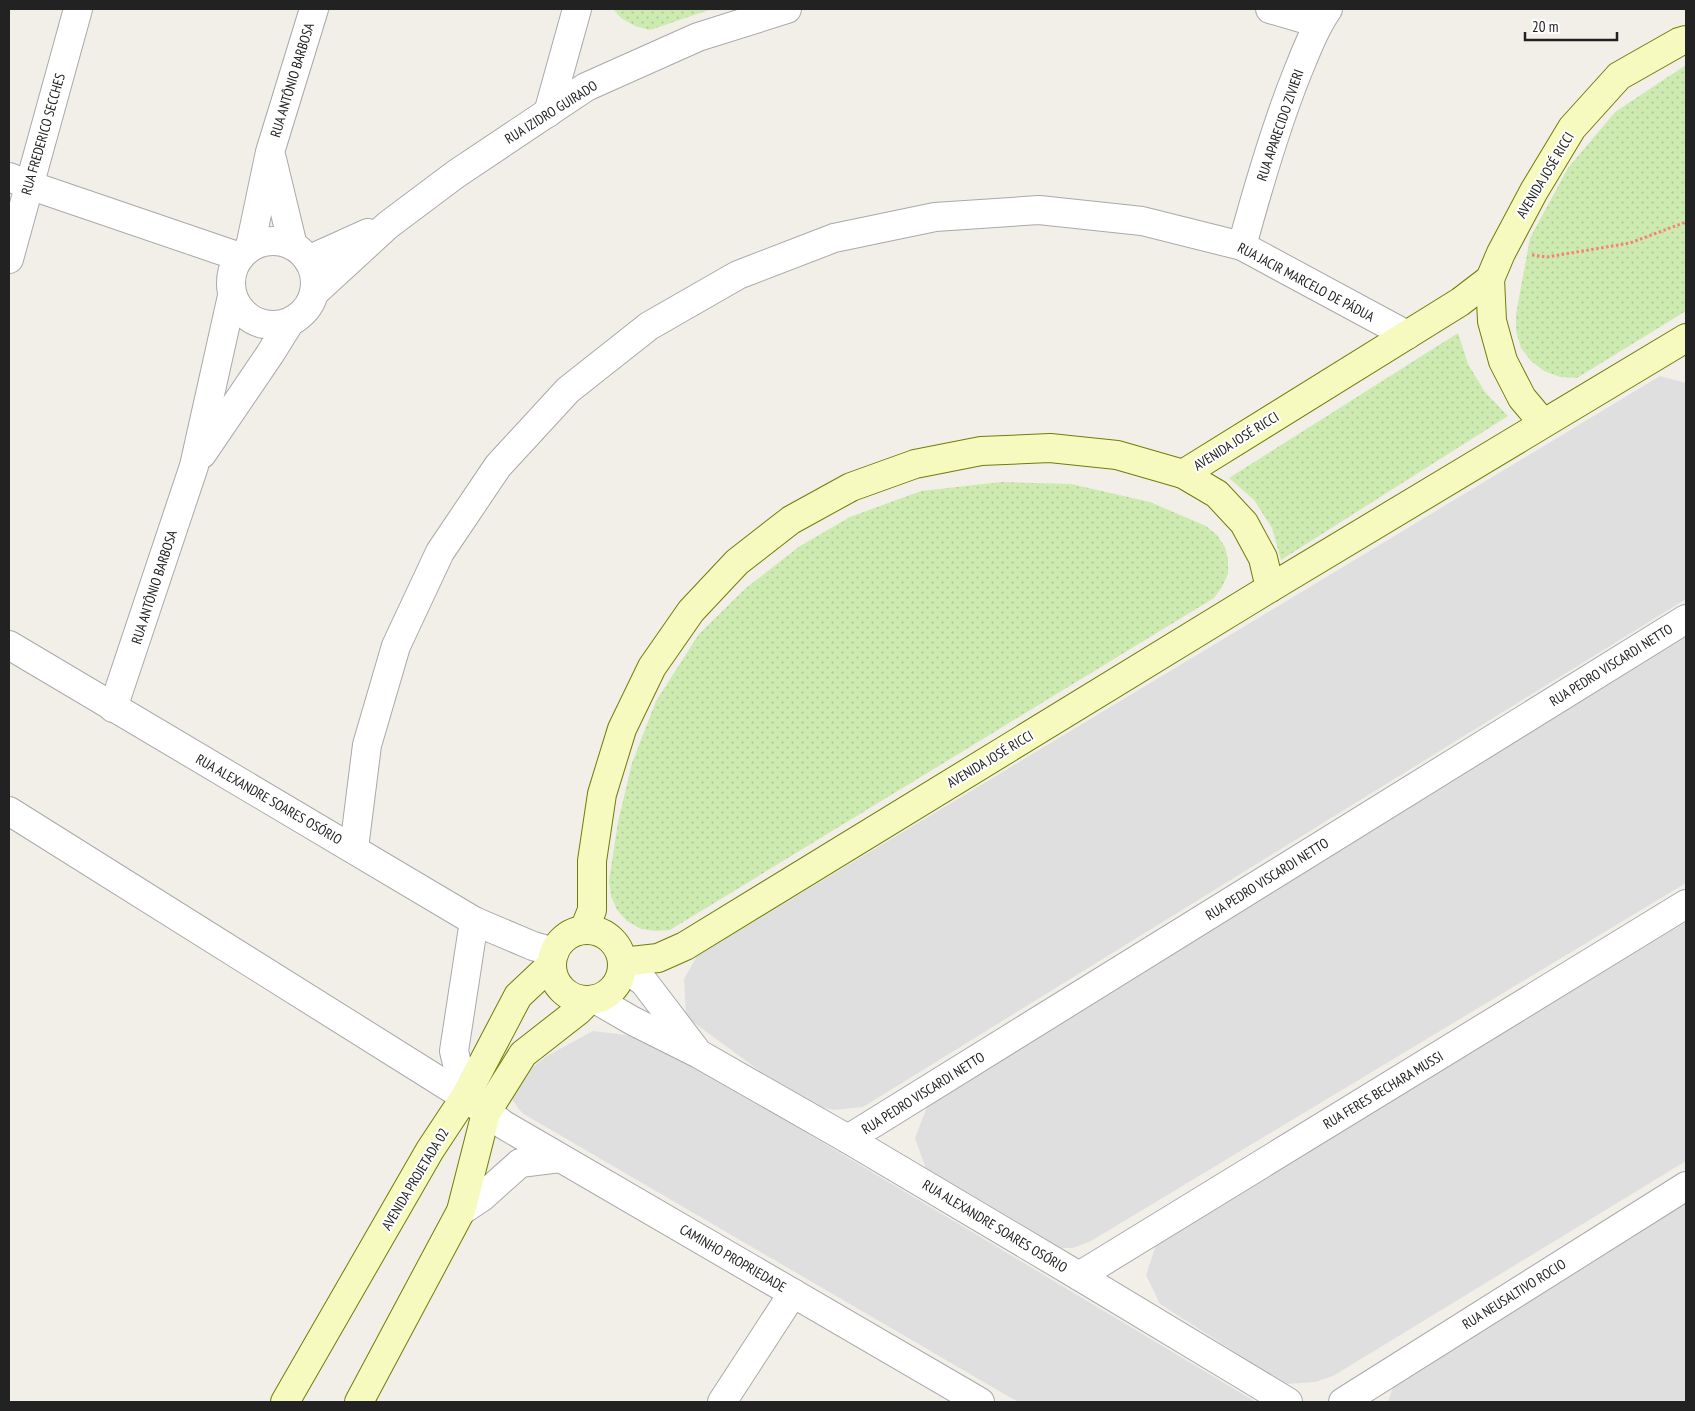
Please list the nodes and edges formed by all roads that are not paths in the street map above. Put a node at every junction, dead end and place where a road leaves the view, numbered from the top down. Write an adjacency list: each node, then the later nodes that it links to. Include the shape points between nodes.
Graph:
1 (78, 9): 10 (street, RUA FREDERICO SECCHES)
2 (314, 9): 9 (street, RUA ANTÔNIO BARBOSA)
3 (577, 9): 8 (street)
4 (787, 9): 8 (street, RUA IZIDRO GUIRADO, via 698,37 586,87)
5 (1270, 9): 6 (street)
6 (1323, 16): 12 (street, RUA APARECIDO ZIVIERI, via 1267,157)
7 (1686, 40): 16 (street, AVENIDA JOSÉ RICCI, via 1619,76 1572,128 1534,191)
8 (548, 113): 11 (street, RUA IZIDRO GUIRADO, via 456,174)
9 (270, 152): 13 (street, RUA ANTÔNIO BARBOSA); 14 (street, RUA ANTÔNIO BARBOSA)
10 (19, 181): 13 (street); 15 (street, RUA FREDERICO SECCHES)
11 (388, 225): 14 (street, RUA IZIDRO GUIRADO); 17 (street, RUA IZIDRO GUIRADO)
12 (1242, 246): 20 (street, RUA JACIR MARCELO DE PÁDUA); 30 (street, RUA JACIR MARCELO DE PÁDUA, via 1142,221 1039,210 936,217 834,238 738,275 649,326 561,397 498,466 440,552 396,646 367,745)
13 (245, 252): 14 (street, via 264,242 279,242); 18 (street, via 233,269 230,282)
14 (300, 253): 17 (street, via 314,276)
15 (9, 260)
16 (1490, 279): 20 (street, AVENIDA JOSÉ RICCI); 22 (street, via 1492,321 1503,361 1522,398)
17 (314, 293): 19 (street, via 301,315)
18 (232, 296): 19 (street, via 238,308 262,324); 23 (street, RUA ANTÔNIO BARBOSA)
19 (290, 322): 23 (street, RUA ANTÔNIO BARBOSA)
20 (1407, 336): 24 (street, AVENIDA JOSÉ RICCI)
21 (1686, 338): 22 (street, AVENIDA JOSÉ RICCI)
22 (1543, 422): 25 (street, AVENIDA JOSÉ RICCI)
23 (194, 466): 28 (street, RUA ANTÔNIO BARBOSA)
24 (1183, 474): 25 (street, via 1217,494 1244,523 1262,558); 33 (street, AVENIDA JOSÉ RICCI, via 1117,455 1050,448 981,451 915,464 851,487 791,520 737,562 691,611 652,667 622,729 602,794 592,861 592,910)
25 (1270, 588): 34 (street, AVENIDA JOSÉ RICCI, via 685,946 658,958)
26 (1686, 619): 38 (street, RUA PEDRO VISCARDI NETTO)
27 (9, 645): 28 (street, RUA ALEXANDRE SOARES OSÓRIO)
28 (114, 708): 30 (street, RUA ALEXANDRE SOARES OSÓRIO)
29 (9, 811): 37 (street, CAMINHO PROPRIEDADE)
30 (354, 848): 32 (street, RUA ALEXANDRE SOARES OSÓRIO)
31 (1686, 904): 42 (street, RUA FERES BECHARA MUSSI)
32 (474, 920): 33 (street, RUA ALEXANDRE SOARES OSÓRIO); 37 (street, via 454,1051)
33 (558, 946): 34 (street, via 596,931 609,937 618,948); 35 (street, via 556,980 567,994); 37 (street, AVENIDA PROJETADA 02, via 518,996)
34 (622, 964): 35 (street, via 617,984 611,991); 36 (street, RUA ALEXANDRE SOARES OSÓRIO, via 644,982)
35 (592, 999): 36 (street, RUA ALEXANDRE SOARES OSÓRIO); 37 (street, AVENIDA PROJETADA 02, via 523,1054)
36 (699, 1054): 38 (street, RUA ALEXANDRE SOARES OSÓRIO)
37 (475, 1105): 39 (street, CAMINHO PROPRIEDADE); 41 (street, AVENIDA PROJETADA 02); 44 (street, AVENIDA PROJETADA 02, via 430,1150)
38 (848, 1139): 42 (street, RUA ALEXANDRE SOARES OSÓRIO)
39 (560, 1158): 41 (street, AVENIDA PROJETADA 02, via 520,1164); 43 (street, CAMINHO PROPRIEDADE)
40 (1686, 1186): 49 (street, RUA NEUSALTIVO ROCIO)
41 (461, 1212): 45 (street, AVENIDA PROJETADA 02)
42 (1079, 1276): 48 (street, RUA ALEXANDRE SOARES OSÓRIO)
43 (793, 1293): 46 (street); 47 (street, CAMINHO PROPRIEDADE)
44 (285, 1402)
45 (359, 1402)
46 (722, 1402)
47 (980, 1402)
48 (1288, 1402)
49 (1342, 1402)

